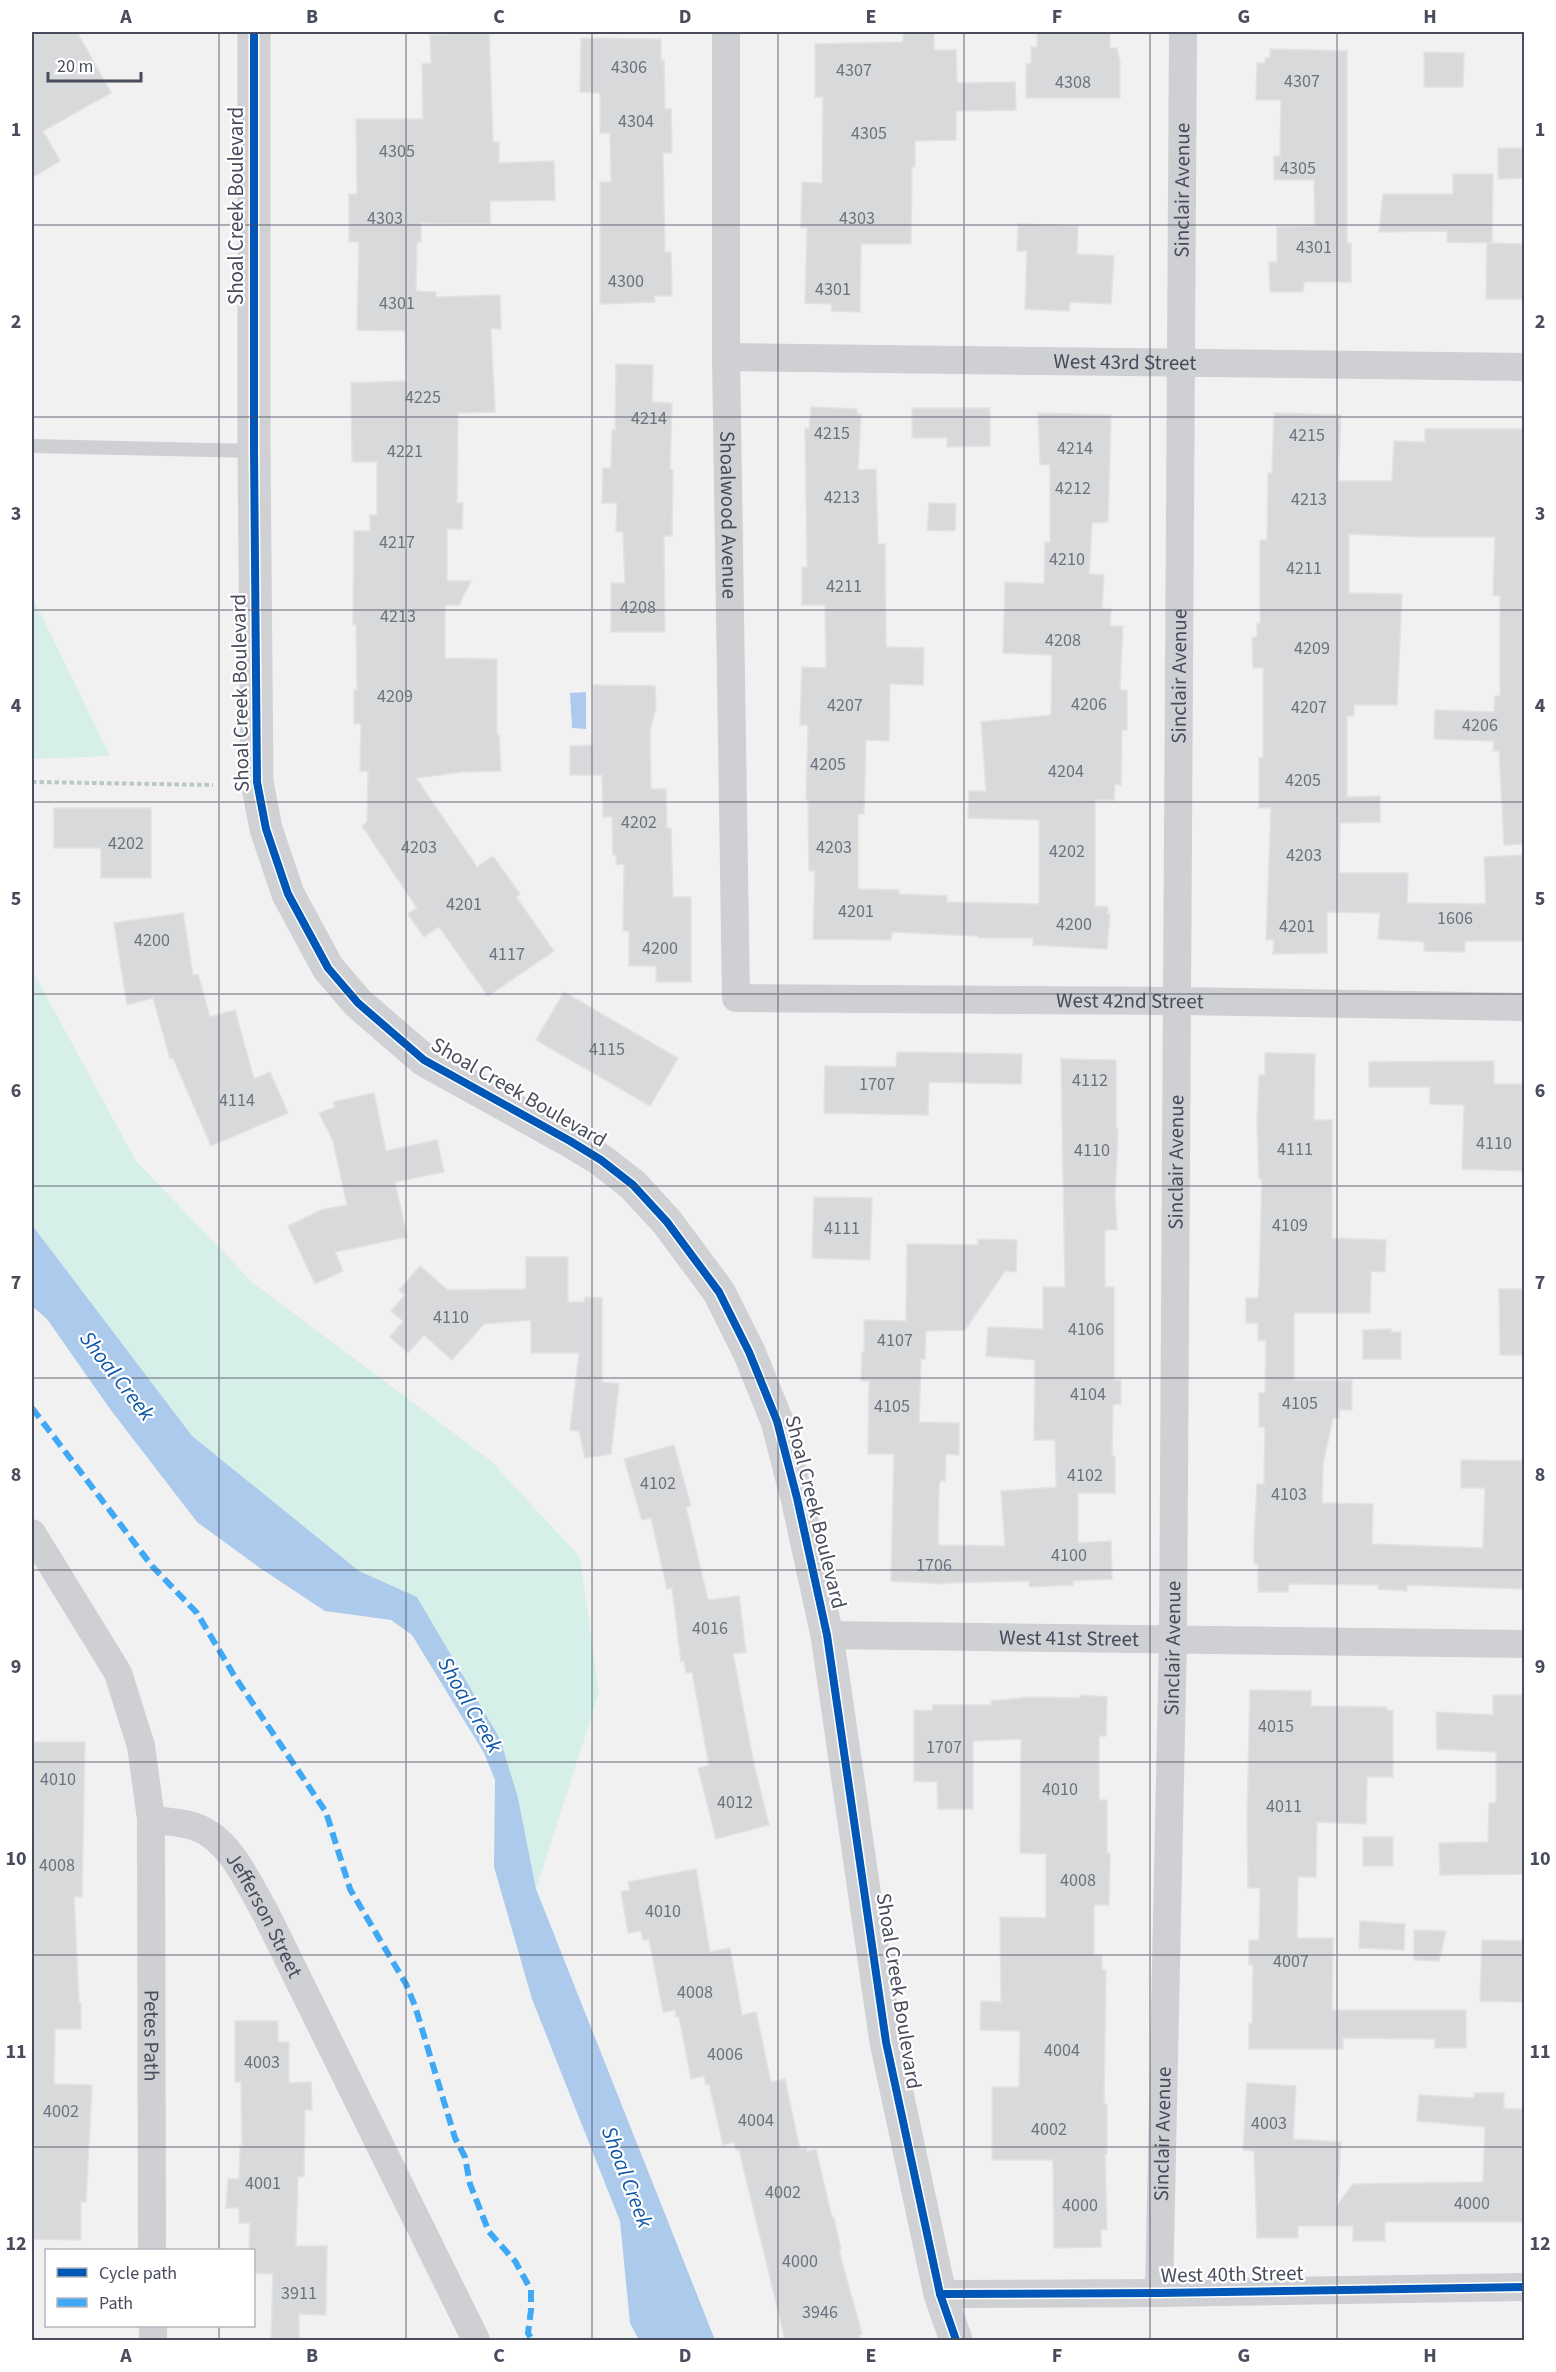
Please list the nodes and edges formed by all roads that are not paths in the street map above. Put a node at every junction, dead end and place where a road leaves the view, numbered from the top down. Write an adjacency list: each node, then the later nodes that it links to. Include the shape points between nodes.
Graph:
1 (254, 32): 8 (street, Shoal Creek Boulevard)
2 (726, 32): 4 (street, Shoalwood Avenue)
3 (1183, 32): 5 (street, Sinclair Avenue)
4 (726, 357): 5 (street, West 43rd Street); 9 (street, Shoalwood Avenue)
5 (1182, 362): 6 (street, West 43rd Street); 10 (street, Sinclair Avenue)
6 (1524, 367)
7 (32, 446): 8 (lane)
8 (254, 451): 13 (street, Shoal Creek Boulevard, via 257,782 266,829 288,894 328,968 357,1003 387,1030 424,1060 601,1161 633,1185 694,1257 719,1292 777,1421)
9 (736, 998): 10 (street, West 42nd Street)
10 (1179, 1001): 11 (street, West 42nd Street); 14 (street, Sinclair Avenue)
11 (1524, 1007)
12 (32, 1533): 16 (street, via 118,1672 141,1746)
13 (827, 1635): 14 (street, West 41st Street); 20 (street, Shoal Creek Boulevard, via 886,2042)
14 (1173, 1638): 15 (street, West 41st Street); 19 (street, Sinclair Avenue)
15 (1524, 1644)
16 (151, 1819): 17 (street, Petes Path); 21 (street, Jefferson Street, via 196,1827 218,1839 237,1864 265,1912)
17 (152, 2249)
18 (1524, 2287): 19 (street, West 40th Street)
19 (1159, 2293): 20 (street, West 40th Street)
20 (940, 2294): 22 (street, Shoal Creek Boulevard)
21 (476, 2340)
22 (956, 2340)

